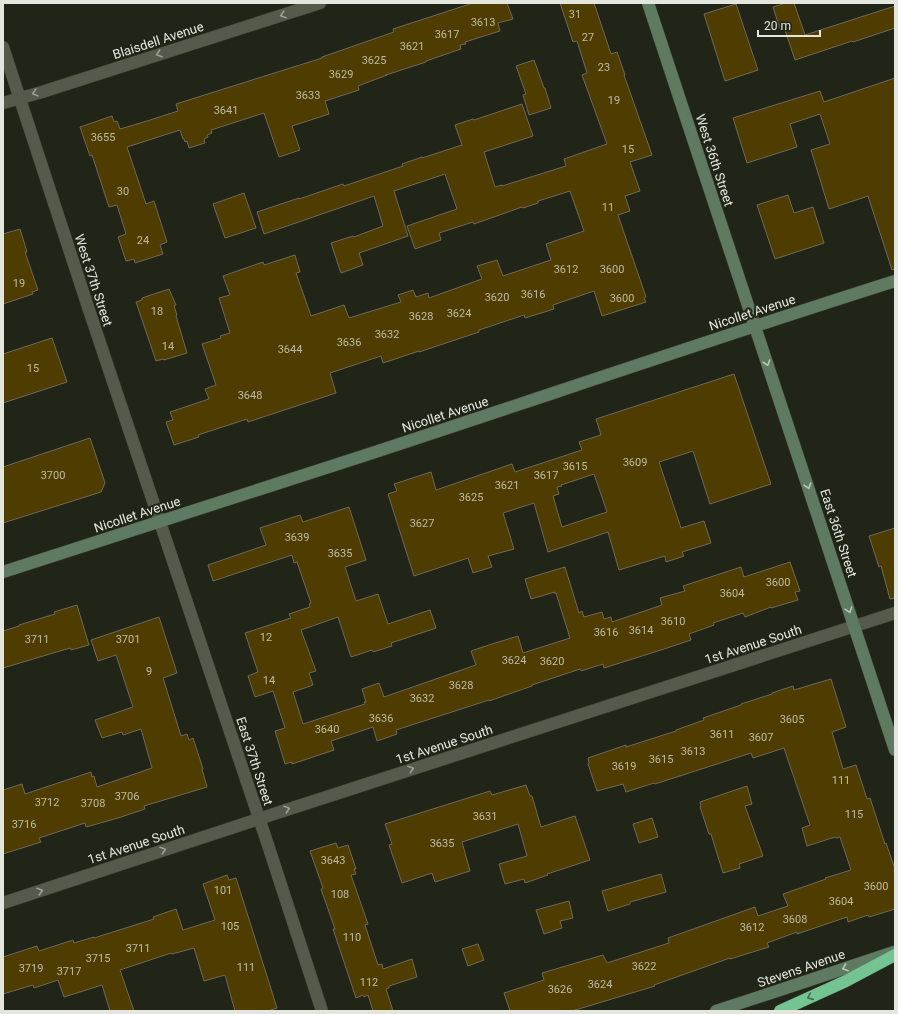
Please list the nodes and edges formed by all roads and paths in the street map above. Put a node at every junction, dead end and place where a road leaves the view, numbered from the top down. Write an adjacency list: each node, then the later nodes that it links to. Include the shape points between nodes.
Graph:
1 (320, 3): 4 (street, Blaisdell Avenue, one-way to 4)
2 (648, 3): 7 (street, West 36th Street)
3 (3, 47): 4 (street, West 37th Street)
4 (20, 98): 5 (street, Blaisdell Avenue); 8 (street, West 37th Street)
5 (3, 103)
6 (895, 281): 7 (street, Nicollet Avenue)
7 (755, 326): 8 (street, Nicollet Avenue); 11 (street, East 36th Street, one-way to 11)
8 (160, 521): 9 (street, Nicollet Avenue); 13 (street, East 37th Street)
9 (3, 572)
10 (895, 613): 11 (street, 1st Avenue South)
11 (854, 626): 12 (street, East 36th Street); 13 (street, 1st Avenue South, one-way to 11)
12 (895, 750)
13 (259, 818): 14 (street, 1st Avenue South, one-way to 13); 17 (street, East 37th Street)
14 (3, 903)
15 (895, 951): 18 (street, Stevens Avenue, one-way to 18)
16 (895, 955): 19 (highway, one-way to 19)
17 (322, 1011)
18 (716, 1011)
19 (780, 1011)

